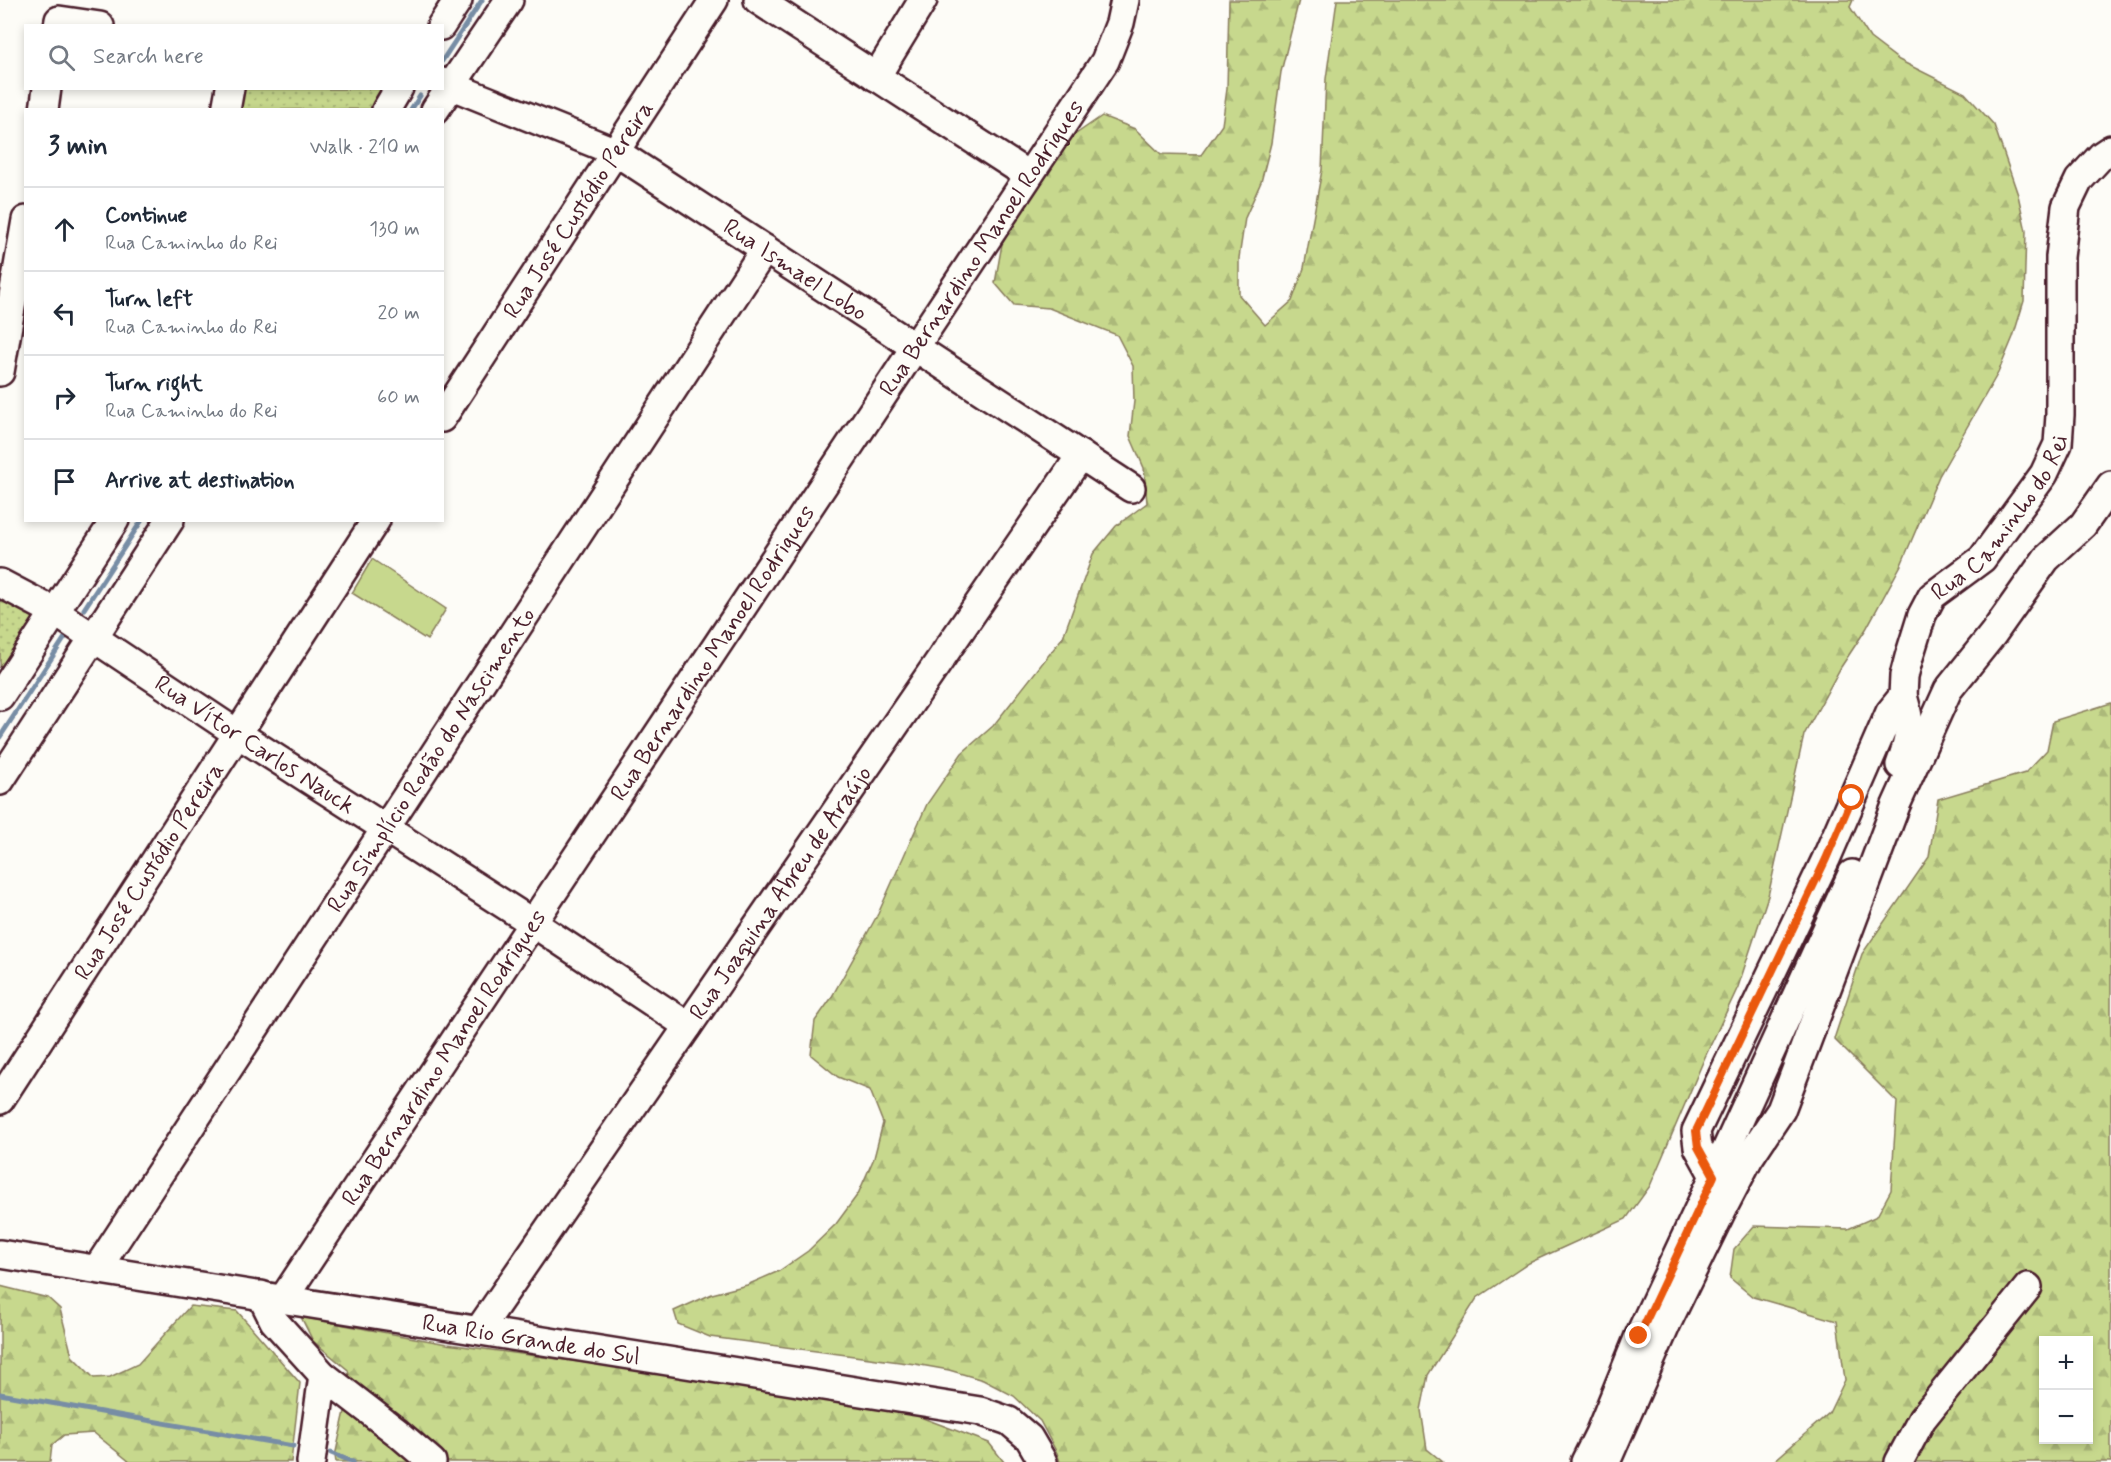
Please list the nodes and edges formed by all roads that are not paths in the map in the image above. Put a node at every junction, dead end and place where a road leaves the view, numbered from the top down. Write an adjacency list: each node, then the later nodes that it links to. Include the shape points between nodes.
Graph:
1 (458, 0): 9 (street)
2 (510, 0): 11 (street)
3 (714, 0): 21 (street, Rua José Custódio Pereira)
4 (758, 0): 10 (street)
5 (924, 0): 10 (street)
6 (1125, 0): 22 (street, Rua Bernardino Manoel Rodrigues, via 1105,60)
7 (58, 22): 8 (street)
8 (79, 24)
9 (442, 24)
10 (876, 77): 22 (street)
11 (447, 83): 21 (street, Rua Ismael Lobo)
12 (47, 90): 16 (street)
13 (230, 90): 17 (street)
14 (398, 90): 18 (street)
15 (444, 90): 19 (street)
16 (44, 108)
17 (226, 108)
18 (387, 108)
19 (436, 108)
20 (2111, 149): 53 (street, Rua Caminho do Rei, via 2079,180 2066,207 2060,257 2058,444 2044,474 1982,559 1932,596 1923,615 1904,676 1903,696 1890,711 1826,859 1696,1131 1698,1147 1714,1176)
21 (616, 152): 24 (street, Rua Ismael Lobo); 27 (street, Rua José Custódio Pereira)
22 (1028, 176): 25 (street, Rua Bernardino Manoel Rodrigues)
23 (24, 232): 26 (street)
24 (765, 249): 25 (street, Rua Ismael Lobo); 40 (street, Rua Simplício Rodão do Nascimento)
25 (915, 347): 28 (street, Rua Ismael Lobo); 41 (street, Rua Bernardino Manoel Rodrigues)
26 (0, 372)
27 (444, 415)
28 (1081, 455): 30 (street, Rua Ismael Lobo); 42 (street, Rua Joaquina Abreu de Araújo)
29 (2111, 485): 54 (street, via 2083,525 2046,559 1948,690 1896,805 1781,1110 1749,1158 1724,1206)
30 (1131, 488)
31 (114, 522): 35 (street)
32 (169, 522): 36 (street)
33 (375, 522): 38 (street, Rua José Custódio Pereira)
34 (0, 583): 35 (street, Rua Vítor Carlos Nauck)
35 (55, 612): 36 (street, Rua Vítor Carlos Nauck); 37 (street)
36 (94, 638): 38 (street, Rua Vítor Carlos Nauck); 39 (street)
37 (0, 696)
38 (238, 734): 40 (street, Rua Vítor Carlos Nauck); 43 (street, Rua José Custódio Pereira)
39 (0, 781)
40 (386, 828): 41 (street, Rua Vítor Carlos Nauck); 45 (street, Rua Simplício Rodão do Nascimento)
41 (533, 923): 42 (street, Rua Vítor Carlos Nauck); 47 (street, Rua Bernardino Manoel Rodrigues)
42 (688, 1026): 48 (street, Rua Joaquina Abreu de Araújo)
43 (0, 1100)
44 (0, 1254): 45 (street, Rua Rio Grande do Sul)
45 (97, 1269): 47 (street, Rua Rio Grande do Sul)
46 (2028, 1287): 55 (street, via 1922,1419)
47 (272, 1297): 48 (street, Rua Rio Grande do Sul); 49 (street, via 274,1321)
48 (479, 1330): 52 (street, Rua Rio Grande do Sul, via 980,1411 1010,1421 1029,1438)
49 (323, 1375): 50 (street); 51 (street)
50 (311, 1462)
51 (432, 1462)
52 (1043, 1462)
53 (1585, 1462)
54 (1606, 1462)
55 (1899, 1462)

